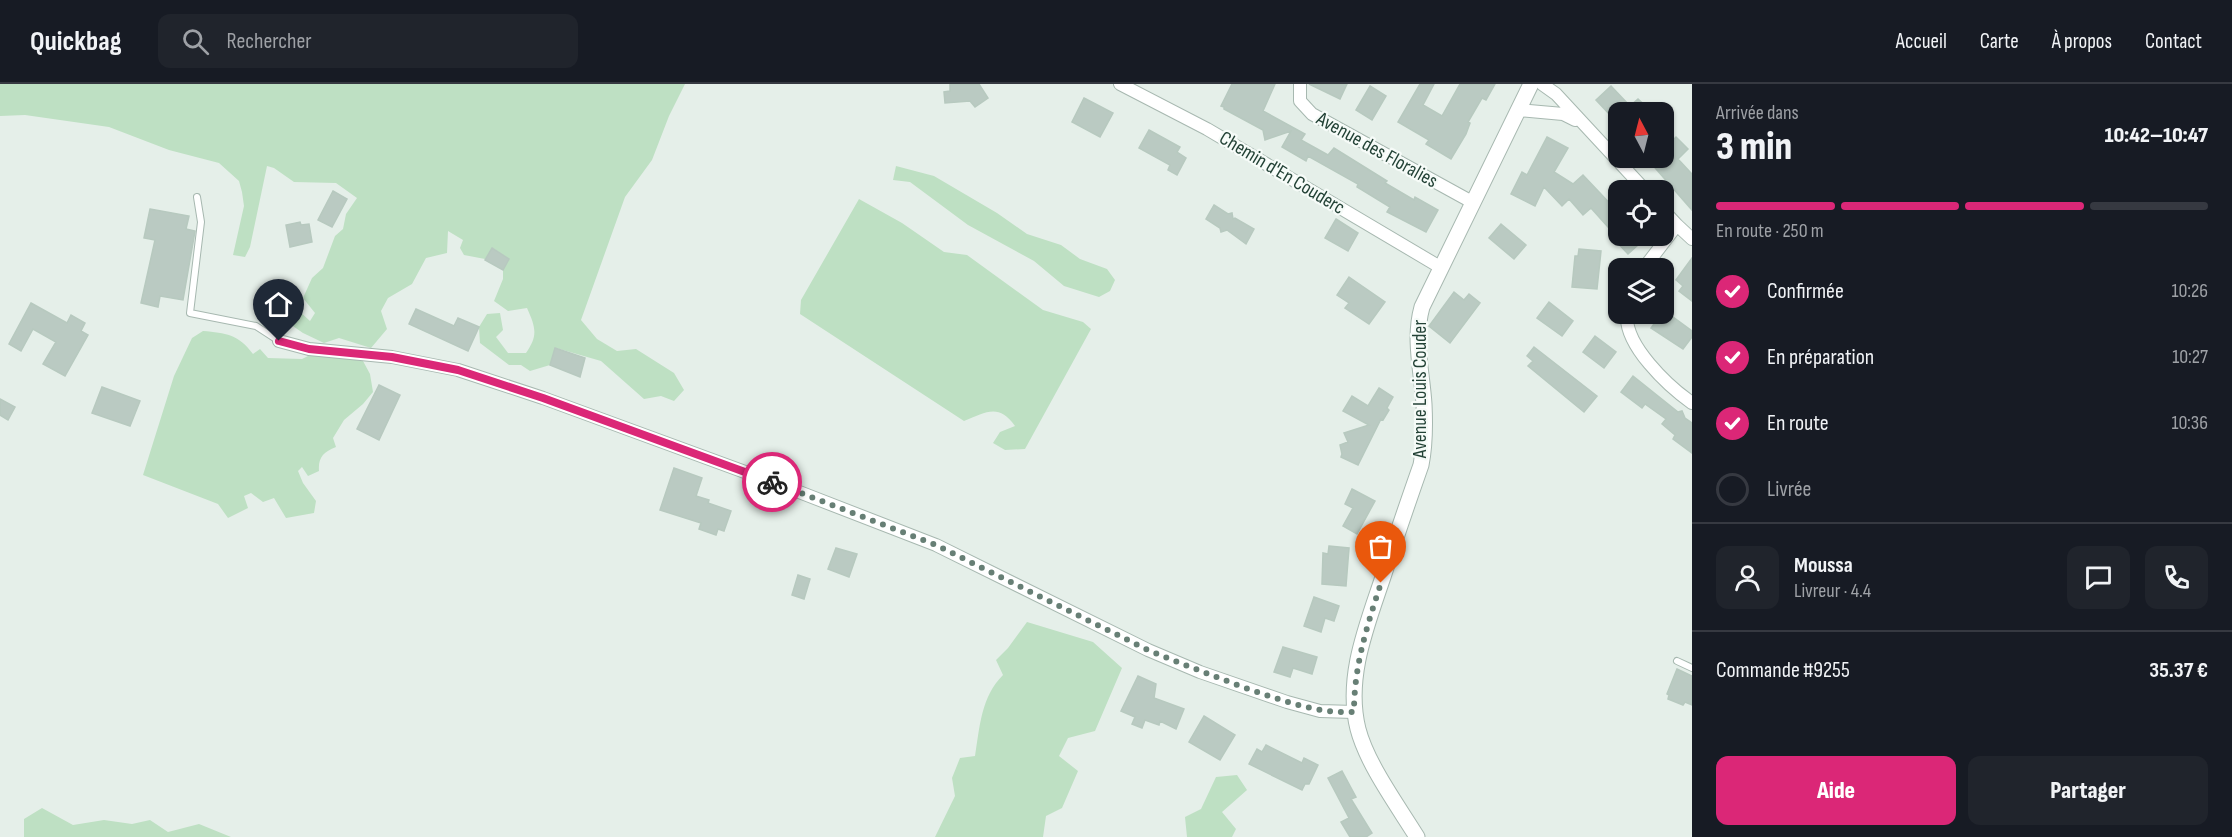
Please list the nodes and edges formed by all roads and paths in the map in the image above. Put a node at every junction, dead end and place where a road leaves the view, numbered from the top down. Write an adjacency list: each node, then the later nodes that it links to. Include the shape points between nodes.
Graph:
1 (1120, 84): 14 (street, Chemin d'En Couderc, via 1216,134)
2 (1300, 84): 9 (street, Avenue des Floralies, via 1300,101 1312,114)
3 (1531, 84): 5 (street, Avenue Louis Couder)
4 (1542, 84): 6 (street)
5 (1518, 110): 6 (street, via 1563,114); 9 (street, Avenue Louis Couder)
6 (1584, 125): 7 (street)
7 (1636, 180)
8 (197, 197): 16 (lane, via 201,222 190,313 256,326)
9 (1472, 202): 14 (street, Avenue Louis Couder)
10 (1674, 222): 11 (street)
11 (1677, 225): 12 (street); 13 (street)
12 (1692, 239)
13 (1652, 258)
14 (1440, 267): 20 (street, Avenue Louis Couder, via 1417,328 1425,433 1421,465 1360,651)
15 (1627, 324): 17 (street, via 1644,358 1671,388)
16 (279, 341): 20 (street, via 309,349 437,366 543,398 936,545 1200,672 1320,711)
17 (1692, 403)
18 (1677, 661): 19 (lane)
19 (1692, 668)
20 (1354, 712): 21 (street, Avenue Louis Couder, via 1364,747)
21 (1417, 837)

